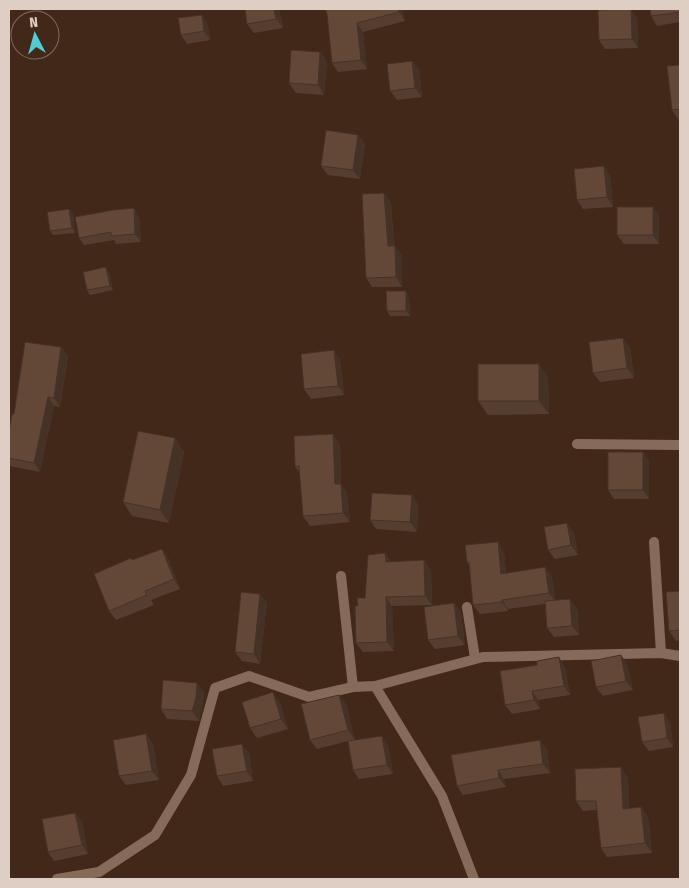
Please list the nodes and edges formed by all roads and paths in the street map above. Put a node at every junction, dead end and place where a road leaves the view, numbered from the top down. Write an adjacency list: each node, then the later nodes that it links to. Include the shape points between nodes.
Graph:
1 (577, 444): 2 (street)
2 (680, 445)
3 (654, 542): 6 (street)
4 (341, 576): 10 (street)
5 (467, 607): 8 (street)
6 (661, 653): 7 (street); 8 (street)
7 (680, 656)
8 (475, 658): 9 (street)
9 (375, 686): 10 (street); 12 (street, via 442,796)
10 (353, 687): 11 (street, via 309,697 250,676 214,688 190,775 154,835 98,872)
11 (56, 879)
12 (474, 879)

